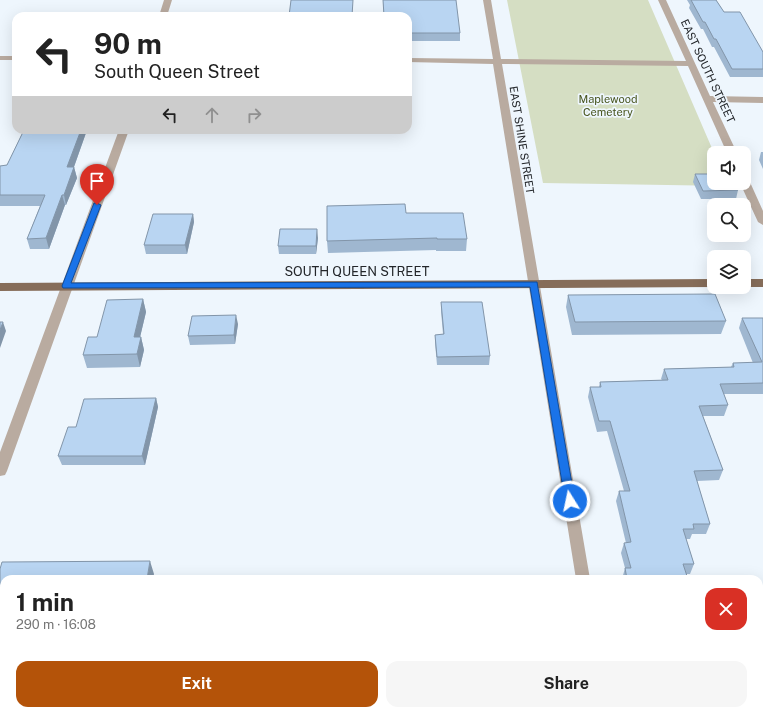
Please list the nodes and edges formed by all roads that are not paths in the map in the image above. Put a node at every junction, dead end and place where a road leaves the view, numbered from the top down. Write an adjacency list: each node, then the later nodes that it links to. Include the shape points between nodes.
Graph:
1 (168, 0): 4 (street)
2 (487, 0): 8 (street, EAST SHINE STREET)
3 (662, 0): 9 (street, EAST SOUTH STREET)
4 (164, 12)
5 (0, 58): 6 (street)
6 (12, 58)
7 (412, 60): 8 (street)
8 (497, 61): 9 (street); 19 (street, EAST SHINE STREET)
9 (691, 64): 10 (street, EAST SOUTH STREET)
10 (708, 99): 11 (street); 13 (street, EAST SOUTH STREET)
11 (763, 100)
12 (123, 134): 20 (street)
13 (729, 146)
14 (749, 190): 15 (street)
15 (763, 222)
16 (707, 283): 19 (main road, SOUTH QUEEN STREET)
17 (751, 283): 18 (main road)
18 (763, 283)
19 (534, 284): 20 (main road, SOUTH QUEEN STREET); 23 (street, EAST SHINE STREET)
20 (66, 286): 21 (main road, SOUTH QUEEN STREET); 22 (street)
21 (0, 287)
22 (0, 471)
23 (582, 575)

